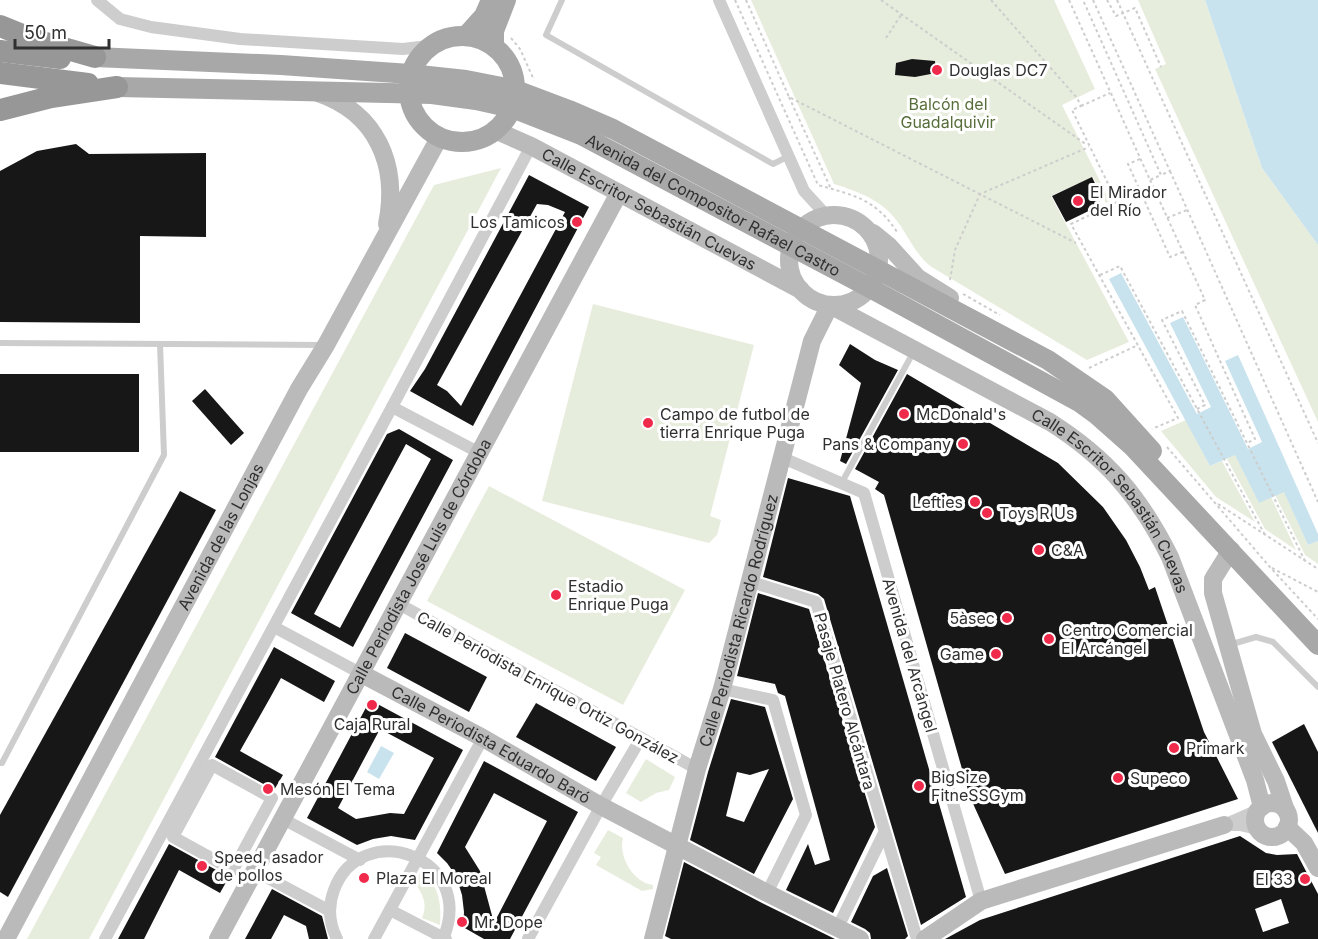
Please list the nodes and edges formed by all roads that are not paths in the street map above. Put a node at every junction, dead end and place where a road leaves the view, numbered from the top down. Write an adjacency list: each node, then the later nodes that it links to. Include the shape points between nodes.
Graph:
1 (98, 0): 8 (street, via 120,19 151,27 240,39 403,49)
2 (491, 0): 7 (main road, via 484,16)
3 (506, 0): 9 (main road, via 494,31)
4 (562, 0): 21 (lane, via 546,35 772,164)
5 (719, 0): 21 (street)
6 (0, 26): 11 (highway)
7 (467, 35): 8 (main road); 9 (main road)
8 (428, 46): 13 (main road)
9 (494, 46): 16 (main road, via 512,68)
10 (0, 51): 11 (highway, via 68,59)
11 (94, 57): 13 (main road, Avenida del Compositor Rafael Castro)
12 (0, 73): 14 (highway)
13 (409, 83): 15 (main road, Avenida del Compositor Rafael Castro); 16 (main road, Avenida del Compositor Rafael Castro, via 476,99); 19 (main road, via 417,118)
14 (117, 87): 15 (main road, Avenida del Compositor Rafael Castro); 17 (highway)
15 (311, 91): 26 (street, via 351,108 376,137 390,187)
16 (514, 99): 18 (main road); 25 (main road, Avenida del Compositor Rafael Castro); 25 (main road, Avenida del Compositor Rafael Castro, via 539,98 613,129)
17 (0, 110)
18 (497, 131): 19 (main road, via 462,142); 20 (street, Calle Escritor Sebastián Cuevas)
19 (439, 138): 26 (street, Avenida de las Lonjas)
20 (531, 146): 22 (street, Calle Escritor Sebastián Cuevas); 35 (street)
21 (789, 156): 23 (street, via 804,191)
22 (619, 193): 28 (street, Calle Escritor Sebastián Cuevas); 36 (street, Calle Periodista José Luis de Córdoba)
23 (826, 215): 24 (street, Avenida del Compositor Rafael Castro, via 842,215); 25 (street, via 814,219)
24 (868, 229): 27 (street, via 879,252); 30 (street, Avenida del Compositor Rafael Castro, via 918,278 981,314)
25 (796, 238): 27 (main road, Avenida del Compositor Rafael Castro); 28 (street, via 789,262 792,277)
26 (383, 239): 33 (street, Avenida de las Lonjas)
27 (874, 279): 29 (street, via 859,298); 30 (main road, Avenida del Compositor Rafael Castro); 39 (main road, Avenida del Compositor Rafael Castro, via 1088,408 1132,446)
28 (801, 290): 29 (street, Calle Escritor Sebastián Cuevas, via 819,303)
29 (830, 305): 34 (street, Calle Escritor Sebastián Cuevas); 37 (street, Calle Periodista Ricardo Rodríguez, via 812,341)
30 (1006, 340): 39 (main road, Avenida del Compositor Rafael Castro, via 1048,360 1106,399 1143,439)
31 (0, 343): 32 (lane)
32 (160, 344): 33 (lane); 50 (lane, via 164,455)
33 (326, 345): 74 (street, Avenida de las Lonjas)
34 (914, 351): 38 (lane); 55 (street, Calle Escritor Sebastián Cuevas, via 1078,440 1125,485 1154,524 1170,557 1256,780)
35 (392, 407): 36 (street); 42 (street)
36 (478, 452): 41 (street, Calle Periodista José Luis de Córdoba)
37 (783, 458): 38 (street, Avenida del Arcángel); 40 (street, Calle Periodista Ricardo Rodríguez)
38 (841, 484): 69 (street, Avenida del Arcángel, via 864,494)
39 (1227, 547): 43 (street, Calle Escritor Sebastián Cuevas, via 1212,586); 44 (main road, Avenida del Compositor Rafael Castro)
40 (748, 581): 47 (street, Calle Periodista Ricardo Rodríguez); 61 (street, Pasaje Platero Alcántara, via 816,602)
41 (399, 604): 45 (street, Calle Periodista José Luis de Córdoba); 49 (street, Calle Periodista Enrique Ortiz González)
42 (274, 627): 45 (street, Calle Periodista Eduardo Baró); 51 (street)
43 (1228, 645): 46 (lane, via 1256,637 1273,642); 57 (street, Calle Escritor Sebastián Cuevas, via 1253,734 1276,781)
44 (1318, 645)
45 (362, 674): 48 (street, Calle Periodista Eduardo Baró); 56 (street, Calle Periodista José Luis de Córdoba)
46 (1318, 687)
47 (722, 689): 52 (street, Calle Periodista Ricardo Rodríguez); 68 (street, via 773,700 806,815)
48 (483, 738): 54 (street, Calle Periodista Eduardo Baró); 63 (street)
49 (641, 738): 52 (street, Calle Periodista Enrique Ortiz González); 54 (street)
50 (0, 763)
51 (205, 767): 53 (street); 60 (street)
52 (697, 770): 62 (street, Calle Periodista Ricardo Rodríguez)
53 (270, 803): 56 (street); 65 (street)
54 (601, 806): 62 (street, Calle Periodista Eduardo Baró); 80 (street)
55 (1260, 808): 57 (street, via 1272,803 1282,807); 58 (street); 59 (street, via 1255,819)
56 (285, 816): 64 (street); 67 (street, Calle Periodista José Luis de Córdoba)
57 (1287, 819): 59 (street, via 1284,832 1275,837 1265,836); 66 (street, Calle Escritor Sebastián Cuevas)
58 (1224, 825): 59 (street); 69 (street)
59 (1257, 829)
60 (169, 833): 65 (street); 75 (street)
61 (884, 833): 72 (street); 82 (street, Pasaje Platero Alcántara)
62 (677, 844): 68 (street, Calle Periodista Eduardo Baró); 73 (street, Calle Periodista Ricardo Rodríguez)
63 (419, 858): 64 (street, via 382,851); 70 (street); 79 (street, via 444,885 449,920)
64 (360, 860): 71 (street, via 337,882)
65 (234, 868): 67 (street)
66 (1318, 868)
67 (253, 874): 71 (street); 76 (street, Calle Periodista José Luis de Córdoba)
68 (767, 893): 72 (street, Calle Periodista Eduardo Baró)
69 (981, 901): 83 (street)
70 (390, 910): 78 (street); 79 (street)
71 (330, 911): 77 (street)
72 (838, 927): 81 (street, Calle Periodista Eduardo Baró)
73 (656, 938)
74 (6, 939)
75 (105, 939)
76 (218, 939)
77 (337, 939)
78 (374, 939)
79 (444, 939)
80 (528, 939)
81 (860, 939)
82 (917, 939)
83 (925, 939)

